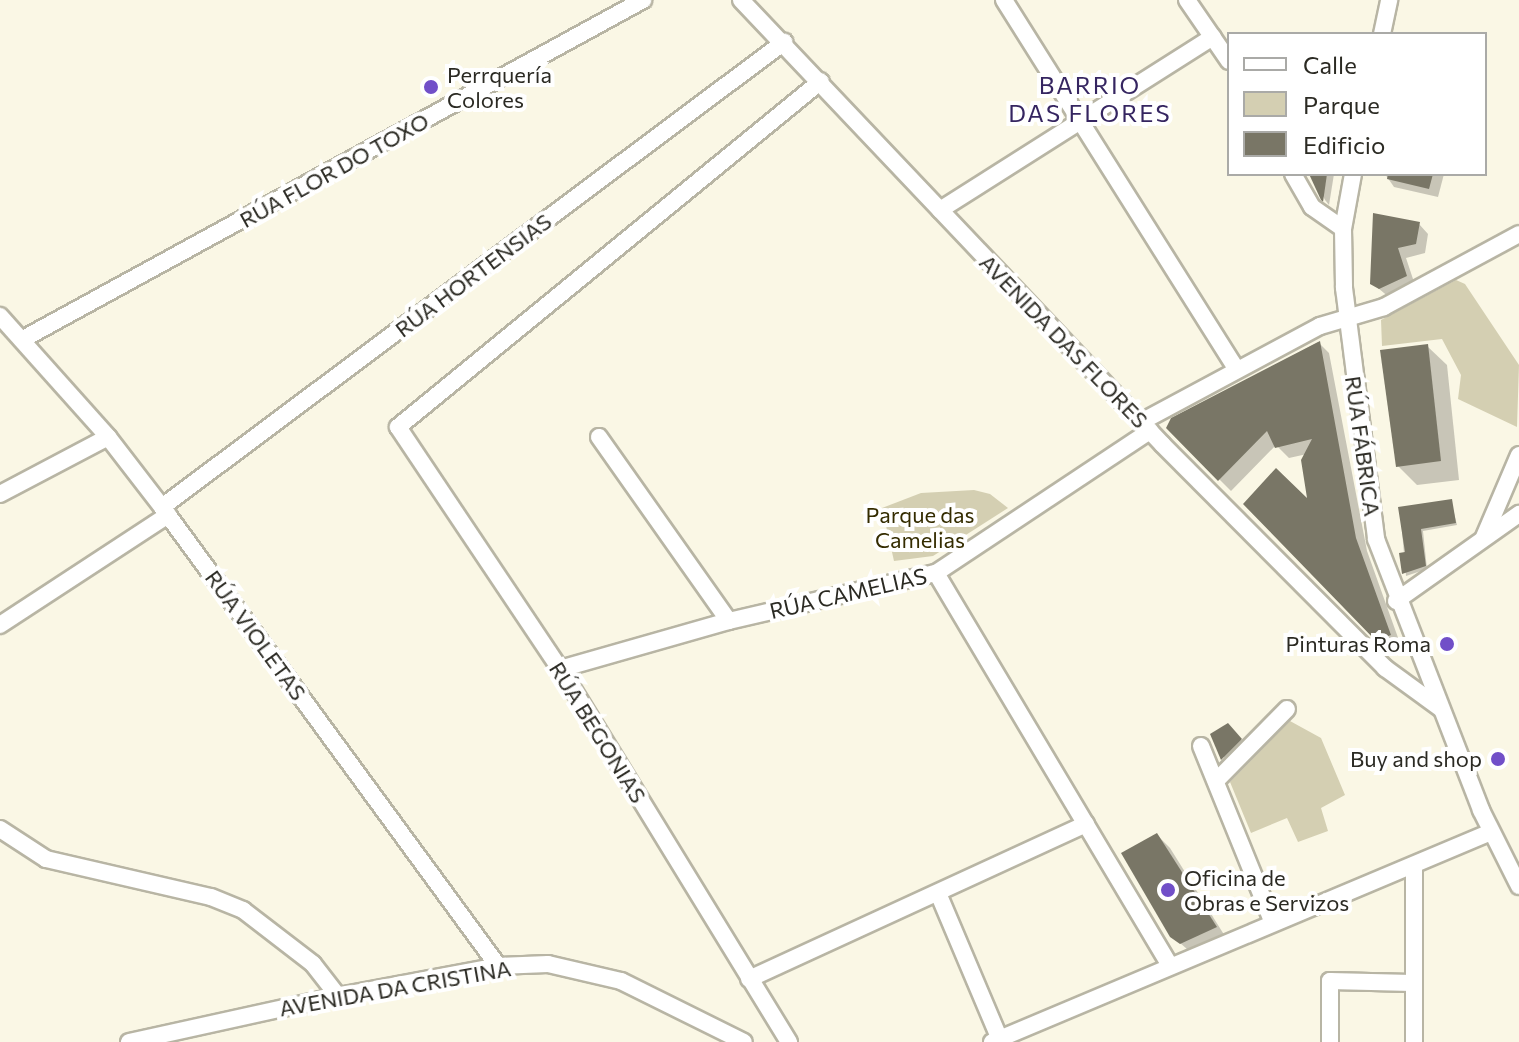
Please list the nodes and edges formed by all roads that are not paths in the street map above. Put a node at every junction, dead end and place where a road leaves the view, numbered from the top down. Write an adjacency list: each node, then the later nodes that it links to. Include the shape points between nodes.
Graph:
1 (643, 0): 19 (street, RÚA FLOR DO TOXO)
2 (1004, 0): 11 (street)
3 (1187, 0): 7 (street)
4 (1389, 0): 6 (street)
5 (745, 1): 8 (street, AVENIDA DAS FLORES)
6 (1382, 32)
7 (1213, 37): 9 (street); 11 (street)
8 (784, 42): 10 (street, AVENIDA DAS FLORES); 26 (street, RÚA HORTENSIAS)
9 (1227, 58)
10 (821, 81): 14 (street, AVENIDA DAS FLORES); 34 (street, RÚA BEGONIAS, via 398,427)
11 (1083, 123): 14 (street); 20 (street)
12 (1294, 176): 15 (street, via 1312,207)
13 (1353, 176): 15 (street, RÚA FÁBRICA)
14 (940, 210): 21 (street, AVENIDA DAS FLORES)
15 (1343, 229): 18 (street, RÚA FÁBRICA)
16 (1519, 234): 18 (street, RÚA CAMELIAS, via 1384,307)
17 (0, 316): 19 (street, RÚA VIOLETAS)
18 (1347, 319): 20 (street, RÚA CAMELIAS, via 1320,326); 30 (street, RÚA FÁBRICA, via 1376,539)
19 (23, 339): 22 (street, RÚA VIOLETAS)
20 (1237, 370): 21 (street, RÚA CAMELIAS)
21 (1145, 426): 29 (street, RÚA CAMELIAS); 35 (street, AVENIDA DAS FLORES)
22 (108, 437): 25 (street); 26 (street, RÚA VIOLETAS)
23 (599, 437): 31 (street)
24 (1519, 455): 28 (street)
25 (0, 494)
26 (165, 511): 32 (street, RÚA HORTENSIAS); 49 (street, RÚA VIOLETAS)
27 (1519, 514): 28 (street)
28 (1484, 537): 30 (street)
29 (936, 573): 31 (street, RÚA CAMELIAS); 40 (street)
30 (1396, 601): 33 (street, RÚA FÁBRICA)
31 (729, 621): 34 (street, RÚA CAMELIAS)
32 (0, 625)
33 (1420, 657): 35 (street, via 1409,671); 36 (street, RÚA FÁBRICA)
34 (560, 669): 50 (street, RÚA BEGONIAS)
35 (1393, 675): 36 (street, AVENIDA DAS FLORES)
36 (1440, 708): 42 (street, RÚA FÁBRICA)
37 (1287, 709): 39 (street)
38 (1201, 746): 39 (street)
39 (1216, 781): 47 (street)
40 (1086, 824): 46 (street); 48 (street)
41 (0, 829): 52 (street, via 46,859 211,897 243,910 302,954)
42 (1491, 832): 43 (street, RÚA FÁBRICA); 44 (street)
43 (1512, 855): 45 (street, RÚA FÁBRICA)
44 (1414, 865): 47 (street); 51 (street)
45 (1519, 886)
46 (938, 893): 50 (street); 54 (street)
47 (1272, 921): 48 (street)
48 (1170, 965): 54 (street)
49 (498, 966): 52 (street, AVENIDA DA CRISTINA); 53 (street, AVENIDA DA CRISTINA, via 585,968)
50 (749, 979): 57 (street, RÚA BEGONIAS)
51 (1412, 983): 58 (street, via 1330,981); 59 (street)
52 (338, 996): 55 (street, AVENIDA DA CRISTINA)
53 (712, 1035): 56 (street, AVENIDA DA CRISTINA)
54 (998, 1041)
55 (129, 1042)
56 (744, 1042)
57 (789, 1042)
58 (1330, 1042)
59 (1414, 1042)

